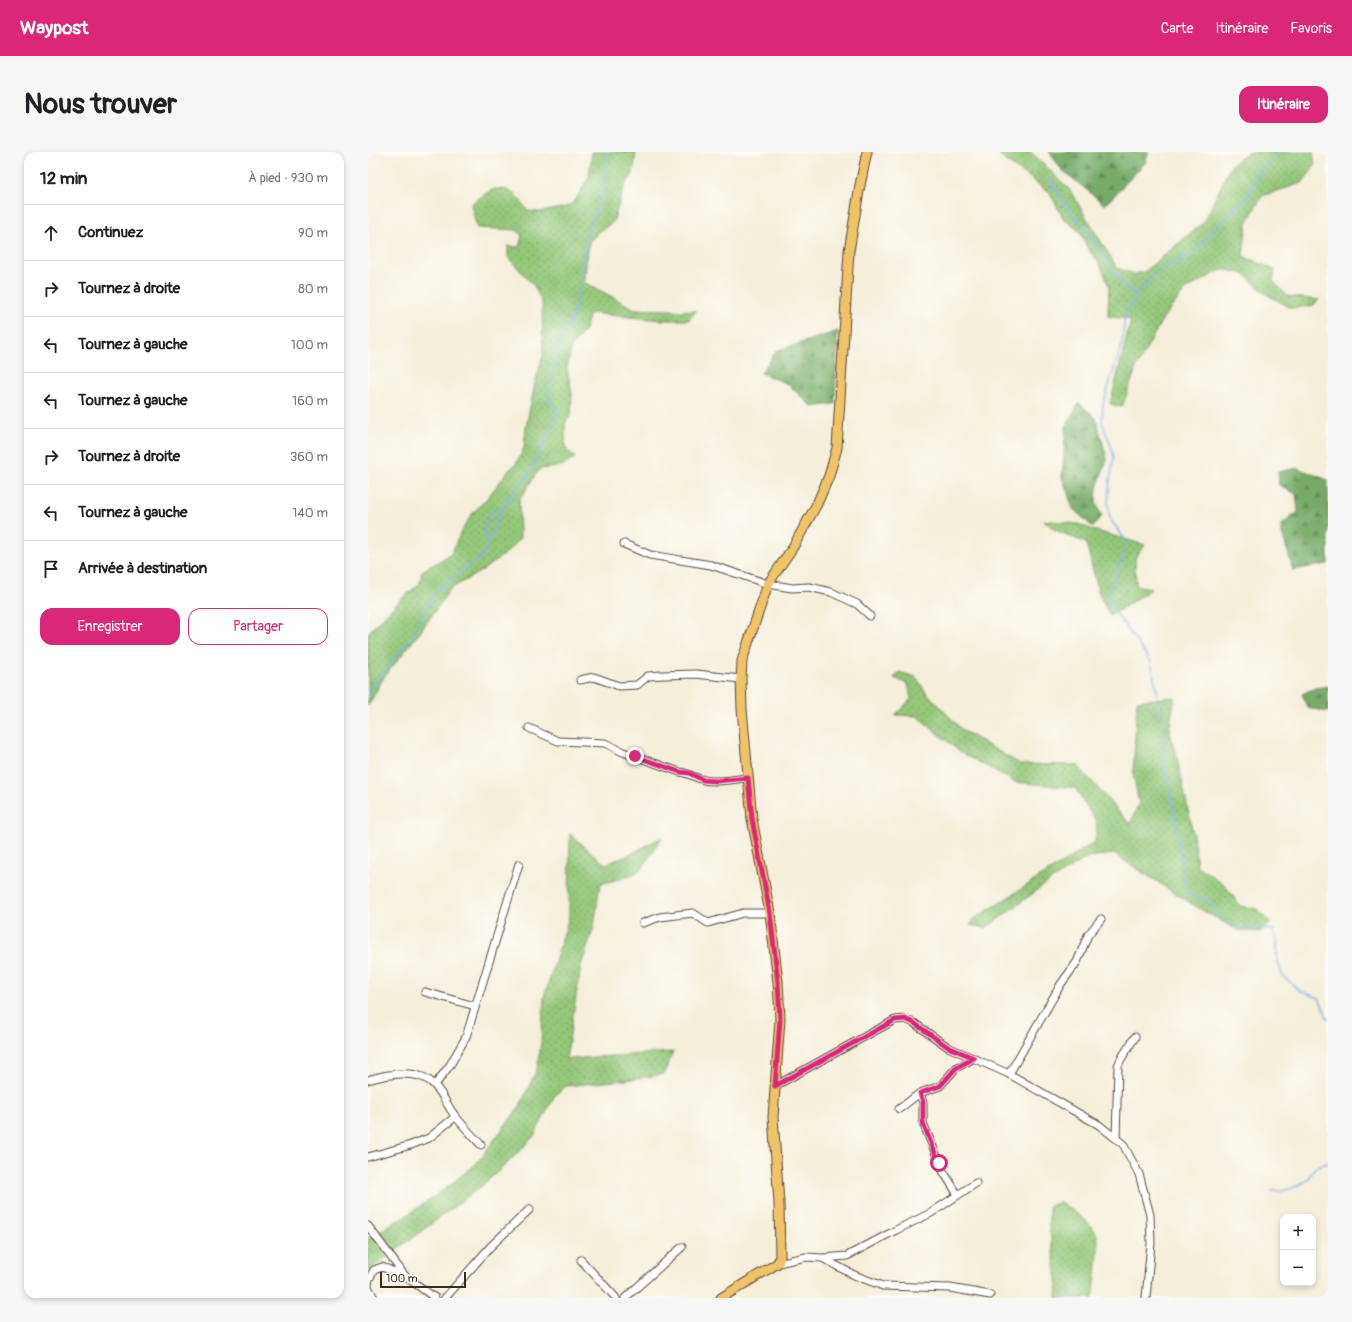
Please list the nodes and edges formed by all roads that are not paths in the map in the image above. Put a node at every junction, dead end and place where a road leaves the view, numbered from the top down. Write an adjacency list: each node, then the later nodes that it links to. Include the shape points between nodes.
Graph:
1 (868, 152): 3 (main road, via 849,251 836,448 829,476 817,504)
2 (624, 544): 3 (street, via 650,555 711,565)
3 (768, 584): 4 (street, via 792,588 809,587 831,592 857,604); 5 (main road, via 742,661)
4 (870, 616)
5 (741, 679): 6 (street, via 696,674 663,674 648,676 637,685 619,686 594,677); 8 (main road)
6 (580, 680)
7 (529, 728): 8 (street, via 558,741 605,743 623,752 703,780)
8 (748, 778): 10 (main road, via 752,819)
9 (519, 864): 14 (street)
10 (770, 913): 12 (street, via 743,913 708,923 693,913 660,917); 20 (main road, via 780,1019)
11 (1101, 919): 17 (street, via 1088,935 1077,962 1061,984)
12 (643, 923)
13 (425, 992): 14 (street)
14 (475, 1006): 19 (street, via 466,1037)
15 (1135, 1038): 24 (street, via 1118,1066)
16 (974, 1058): 17 (street); 20 (street, via 948,1047 914,1023 905,1019 895,1020); 21 (street, via 956,1068 940,1086)
17 (1009, 1074): 24 (street, via 1099,1125)
18 (368, 1080): 19 (street, via 412,1074 423,1077)
19 (435, 1086): 23 (street)
20 (775, 1086): 34 (main road, via 773,1117 779,1203)
21 (920, 1093): 22 (street); 28 (street, via 923,1102 923,1123 943,1171)
22 (899, 1109)
23 (455, 1117): 25 (street); 26 (street, via 429,1138)
24 (1116, 1138): 44 (street, via 1128,1151 1139,1174 1150,1215 1151,1243)
25 (481, 1145)
26 (368, 1156)
27 (976, 1183): 28 (street)
28 (958, 1195): 32 (street, via 932,1212 847,1256)
29 (530, 1209): 40 (street, via 491,1246)
30 (368, 1226): 35 (street)
31 (682, 1247): 42 (street)
32 (822, 1258): 34 (street); 37 (street, via 854,1275 883,1286 950,1288)
33 (581, 1260): 41 (street)
34 (778, 1263): 43 (main road)
35 (405, 1276): 36 (street, via 382,1267 374,1270); 39 (street)
36 (368, 1286): 38 (street)
37 (990, 1295)
38 (374, 1298)
39 (435, 1298)
40 (445, 1298)
41 (616, 1298)
42 (625, 1298)
43 (721, 1298)
44 (1146, 1298)

